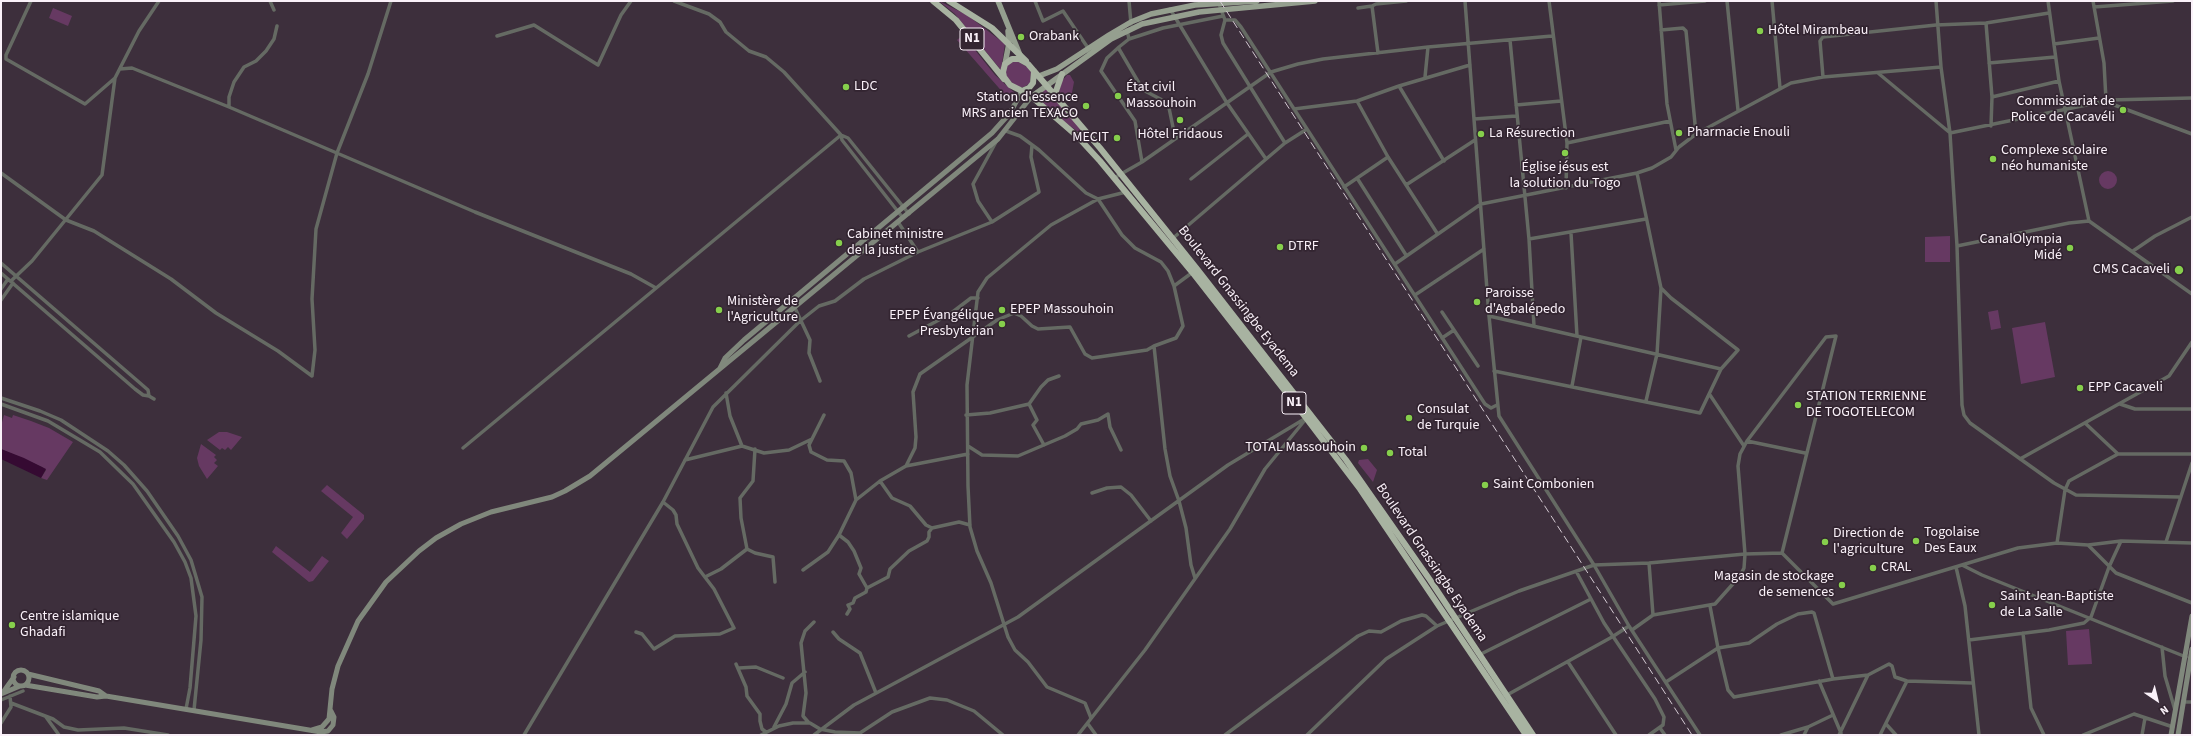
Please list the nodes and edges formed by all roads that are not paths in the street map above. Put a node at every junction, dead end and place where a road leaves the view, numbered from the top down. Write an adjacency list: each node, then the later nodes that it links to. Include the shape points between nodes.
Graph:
1 (31, 1): 68 (street, via 6,55 7,61 85,104)
2 (159, 1): 62 (street, via 139,31)
3 (270, 1): 30 (street)
4 (391, 1): 110 (street, via 368,74)
5 (631, 1): 42 (street, via 621,15 598,65 534,25)
6 (674, 1): 102 (street, via 709,14 749,51 766,57 784,72)
7 (933, 1): 70 (highway, N1, via 956,20)
8 (949, 1): 47 (highway, N1, via 984,23)
9 (998, 1): 35 (main road)
10 (1035, 1): 52 (street, via 1043,21 1063,11)
11 (1129, 1): 40 (street)
12 (1257, 1): 26 (main road)
13 (1315, 1): 26 (main road)
14 (1406, 1): 25 (street)
15 (1465, 1): 48 (street)
16 (1549, 1): 43 (street)
17 (1705, 1): 24 (street)
18 (1726, 1): 89 (street)
19 (1772, 1): 75 (street)
20 (1936, 1): 38 (street)
21 (2048, 1): 31 (street)
22 (2093, 1): 28 (street)
23 (2173, 1): 28 (street)
24 (1659, 3): 41 (street)
25 (1372, 6): 27 (street); 53 (street)
26 (1219, 7): 29 (main road); 32 (main road); 33 (street)
27 (1358, 8)
28 (2094, 8): 44 (street)
29 (1170, 9): 32 (street); 40 (main road)
30 (274, 10)
31 (2049, 13): 36 (street); 49 (street)
32 (1174, 16): 37 (street); 40 (main road)
33 (1223, 16): 34 (street); 37 (street)
34 (1225, 20): 63 (street, via 1231,19 1237,23); 74 (street, via 1221,40)
35 (1006, 21): 47 (main road); 55 (main road)
36 (1986, 22): 38 (street); 58 (street)
37 (1179, 25): 45 (street); 84 (street)
38 (1936, 25): 61 (street); 69 (street, via 1822,37 1820,41)
39 (277, 26): 86 (street, via 274,39 266,51 244,67 234,82)
40 (1130, 26): 45 (street); 52 (main road); 54 (main road)
41 (1661, 30): 94 (street); 100 (street, via 1683,28 1686,31)
42 (497, 36)
43 (1552, 36): 46 (street); 81 (street)
44 (2099, 38): 49 (street); 82 (street)
45 (1129, 39): 50 (street)
46 (1510, 40): 48 (street); 85 (street)
47 (1009, 43): 55 (highway, N1); 59 (main road)
48 (1468, 43): 51 (street); 60 (street)
49 (2054, 44): 56 (street)
50 (1119, 46): 103 (street, via 1143,90 1168,103); 114 (street, via 1107,58 1101,71 1135,121)
51 (1428, 47): 53 (street); 67 (street)
52 (1088, 48): 54 (street); 64 (main road, via 1056,69)
53 (1378, 53): 63 (street, via 1316,61)
54 (1089, 54): 66 (main road)
55 (1020, 55): 57 (highway, N1)
56 (2055, 57): 58 (street); 71 (street)
57 (1027, 62): 59 (highway, via 1015,58); 64 (highway, N1)
58 (1989, 63): 79 (street)
59 (1005, 64): 70 (highway, via 1003,72)
60 (1470, 65): 67 (street); 93 (street)
61 (1940, 68): 65 (street); 98 (street)
62 (120, 69): 68 (street); 86 (street, via 132,68)
63 (1272, 72): 74 (street); 87 (street)
64 (1036, 73): 72 (highway, Boulevard Gnassingbe Eyadema / N1); 76 (highway)
65 (1878, 73): 69 (street); 98 (street)
66 (1062, 74): 72 (main road); 77 (highway)
67 (1425, 77): 73 (street)
68 (115, 78): 134 (street, via 104,170)
69 (1823, 78): 75 (street, via 1798,81)
70 (1006, 81): 76 (highway, N1, via 1013,88)
71 (2059, 81): 79 (street); 88 (street)
72 (1047, 85): 77 (highway, Boulevard Gnassingbe Eyadema / N1); 78 (main road)
73 (1399, 86): 83 (street); 113 (street)
74 (1250, 87): 84 (street); 106 (street)
75 (1780, 88): 89 (street)
76 (1026, 90): 78 (highway, Boulevard Gnassingbe Eyadema / N1); 90 (main road)
77 (1055, 94): 117 (highway, Boulevard Gnassingbe Eyadema / N1)
78 (1030, 97): 91 (main road); 118 (highway, Boulevard Gnassingbe Eyadema / N1, via 1077,136)
79 (1992, 97): 95 (street)
80 (2192, 98): 82 (street)
81 (1561, 101): 85 (street); 107 (street)
82 (2108, 101): 88 (street); 101 (street)
83 (1357, 102): 87 (street); 111 (street)
84 (1227, 103): 99 (street); 103 (street)
85 (1516, 105): 92 (street)
86 (229, 106): 110 (street)
87 (1294, 109): 96 (street)
88 (2065, 109): 95 (street); 135 (street)
89 (1738, 110): 100 (street)
90 (1011, 111): 91 (main road); 128 (main road, via 992,133)
91 (1017, 115): 97 (main road)
92 (1516, 116): 93 (street); 125 (street)
93 (1474, 119): 105 (street)
94 (1670, 121): 107 (street); 109 (street)
95 (1991, 126): 98 (street)
96 (1307, 129): 106 (street); 122 (street)
97 (1006, 131): 104 (main road); 108 (street, via 1020,136)
98 (1950, 133): 142 (street)
99 (1248, 134): 112 (street); 120 (street)
100 (1696, 134): 109 (street)
101 (2192, 134)
102 (841, 135): 128 (street, via 846,136); 129 (street, via 842,140); 155 (street)
103 (1175, 137): 114 (street)
104 (998, 139): 130 (main road); 137 (street, via 973,184 978,201)
105 (1476, 140): 113 (street); 127 (street)
106 (1285, 143): 112 (street)
107 (1567, 144): 123 (street)
108 (1032, 145): 126 (street, via 1086,193); 137 (street, via 1031,157 1039,192)
109 (1676, 150): 116 (street, via 1664,161)
110 (337, 153): 134 (street, via 316,229 312,299 315,350 312,376 134,255 94,231); 155 (street, via 470,210 631,274)
111 (1388, 157): 119 (street); 121 (street)
112 (1266, 159): 140 (street)
113 (1444, 160): 121 (street)
114 (1142, 162): 117 (street)
115 (1, 173): 134 (street)
116 (1637, 173): 123 (street); 133 (street)
117 (1120, 174): 118 (street); 140 (highway, Boulevard Gnassingbe Eyadema / N1)
118 (1114, 178): 124 (highway, Boulevard Gnassingbe Eyadema / N1)
119 (1357, 178): 122 (street); 146 (street)
120 (1192, 179)
121 (1406, 185): 138 (street)
122 (1344, 187): 148 (street)
123 (1566, 188): 125 (street)
124 (1126, 192): 126 (street); 149 (highway, Boulevard Gnassingbe Eyadema / N1)
125 (1524, 194): 127 (street); 141 (street)
126 (1098, 199): 154 (street, via 1122,235 1135,248 1161,262); 160 (street, via 1040,233 987,278 978,292)
127 (1480, 204): 138 (street); 143 (street)
128 (904, 208): 129 (main road); 130 (street)
129 (898, 213): 132 (street); 177 (main road, via 744,340 725,358)
130 (908, 214): 132 (main road)
131 (2192, 217): 144 (street, via 2155,236)
132 (903, 218): 136 (main road)
133 (1646, 219): 139 (street); 156 (street)
134 (66, 220): 151 (street)
135 (2089, 221): 142 (street); 144 (street)
136 (898, 222): 145 (street); 162 (main road)
137 (992, 222): 145 (street)
138 (1437, 233): 146 (street)
139 (1571, 233): 141 (street); 169 (street)
140 (1172, 239): 149 (highway, Boulevard Gnassingbe Eyadema / N1)
141 (1529, 240): 166 (street)
142 (1957, 246): 211 (street, via 1964,415 1970,423)
143 (1484, 249): 159 (street); 164 (street)
144 (2133, 251): 158 (street)
145 (918, 252): 165 (street, via 864,279 834,301 819,306)
146 (1406, 255): 148 (street)
147 (1, 263): 151 (street)
148 (1395, 264): 159 (street)
149 (1194, 271): 154 (street); 196 (highway, Boulevard Gnassingbe Eyadema / N1)
150 (1, 273): 152 (street)
151 (17, 276): 153 (street); 185 (street, via 148,390)
152 (8, 279): 153 (street); 157 (street)
153 (12, 282): 161 (street); 185 (street, via 135,389)
154 (1174, 286): 174 (street, via 1183,326 1176,338)
155 (656, 288): 204 (street)
156 (1661, 288): 175 (street); 178 (street, via 1670,298 1738,350)
157 (1, 289)
158 (2192, 294)
159 (1415, 295): 172 (street)
160 (978, 298): 168 (street, via 971,298 950,314); 170 (street)
161 (1, 300)
162 (795, 308): 165 (street); 177 (main road)
163 (1442, 312): 167 (street)
164 (1489, 316): 166 (street); 179 (street)
165 (800, 321): 181 (street, via 810,340 809,353); 183 (street)
166 (1534, 326): 169 (street)
167 (1454, 330): 172 (street); 176 (street)
168 (908, 336)
169 (1577, 336): 171 (street)
170 (973, 337): 174 (street, via 998,320 1014,313 1038,329 1070,327 1085,354 1092,358 1146,350); 195 (street); 214 (street, via 917,377 913,392 915,448)
171 (1582, 337): 175 (street); 182 (street)
172 (1442, 338): 192 (street, via 1485,404 1491,408)
173 (2192, 342): 191 (street, via 2169,376)
174 (1154, 346): 220 (street, via 1165,449 1170,476)
175 (1657, 354): 178 (street); 188 (street)
176 (1478, 366)
177 (720, 369): 293 (main road, via 603,466 576,485 552,497 480,516 436,538 419,551 386,582 358,620 338,666 332,689 331,711 334,721 331,729 325,732)
178 (1721, 370): 184 (street)
179 (1494, 371): 182 (street); 192 (street)
180 (1059, 376): 190 (street, via 1048,380)
181 (820, 381)
182 (1572, 386): 188 (street)
183 (726, 393): 201 (street, via 730,416); 212 (street, via 713,407)
184 (1710, 395): 188 (street, via 1698,413); 203 (street)
185 (149, 396): 187 (street)
186 (1, 398): 293 (street, via 61,420 108,451 147,492 178,536 191,560 202,596 201,640)
187 (154, 399)
188 (1646, 401)
189 (1, 404): 292 (street, via 48,420 100,452 133,484 174,542 191,578 196,616)
190 (1029, 404): 195 (street, via 990,413); 200 (street, via 1037,420 1034,425)
191 (2120, 404): 193 (street, via 2135,409); 197 (street)
192 (1497, 405): 235 (street, via 1499,416)
193 (2192, 409)
194 (824, 415): 198 (street)
195 (966, 415): 202 (street)
196 (1309, 416): 220 (street, via 1228,466); 242 (street, via 1265,469 1230,528); 252 (highway, Boulevard Gnassingbe Eyadema / N1, via 1379,506)
197 (2085, 423): 209 (street); 211 (street)
198 (812, 439): 205 (street, via 789,450 764,453); 219 (street, via 809,445 811,452 827,460 844,461 851,473)
199 (1747, 441): 203 (street); 207 (street); 207 (street, via 1826,337 1836,336)
200 (1044, 445): 202 (street, via 1018,456 982,455); 206 (street, via 1077,429 1081,424 1098,420 1108,414 1110,427)
201 (742, 446): 205 (street); 212 (street)
202 (968, 446): 208 (street)
203 (1744, 446): 233 (street, via 1738,466)
204 (463, 448)
205 (755, 449): 231 (street, via 753,481 740,498)
206 (1121, 450)
207 (1806, 453): 232 (street)
208 (968, 454): 214 (street); 223 (street)
209 (2118, 454): 210 (street); 216 (street, via 2070,480)
210 (2192, 454)
211 (2020, 459): 216 (street)
212 (685, 460): 221 (street)
213 (2192, 463): 218 (street)
214 (906, 466): 215 (street)
215 (880, 481): 219 (street); 224 (street, via 892,498 910,506 926,525)
216 (2065, 490): 218 (street, via 2081,496); 228 (street)
217 (1092, 493): 222 (street, via 1121,487 1131,495)
218 (2180, 497): 227 (street)
219 (856, 500): 225 (street)
220 (1179, 501): 222 (street); 242 (street)
221 (663, 502): 241 (street, via 676,515 676,524); 312 (street)
222 (1151, 521): 254 (street, via 1018,617)
223 (970, 525): 224 (street, via 960,522); 254 (street, via 974,544 991,583)
224 (932, 528): 244 (street, via 927,541 909,551 890,569 888,577)
225 (839, 535): 239 (street, via 828,552); 244 (street, via 854,551 861,568 859,574)
226 (2121, 541): 227 (street); 230 (street); 238 (street)
227 (2166, 542): 229 (street)
228 (2057, 543): 230 (street); 236 (street, via 2018,548)
229 (2192, 543)
230 (2088, 545): 238 (street)
231 (747, 549): 241 (street); 243 (street, via 756,554 773,557)
232 (1782, 553): 233 (street); 237 (street, via 1833,604)
233 (1745, 554): 234 (street); 247 (street, via 1744,568 1740,576 1720,600)
234 (1649, 563): 235 (street); 249 (street)
235 (1594, 565): 240 (street); 256 (street)
236 (1962, 565): 237 (street); 251 (street)
237 (1956, 567): 262 (street)
238 (2109, 567): 246 (street, via 2124,577); 251 (street)
239 (803, 570)
240 (1576, 571): 245 (street); 252 (street, via 1519,591)
241 (705, 578): 258 (street, via 714,589 734,628 720,634 675,636 654,649 642,634)
242 (1195, 578): 297 (street, via 1145,650)
243 (775, 582)
244 (867, 588): 248 (street, via 866,592 855,598 853,604 848,605 850,610)
245 (1591, 600): 261 (street); 266 (street)
246 (2192, 602)
247 (1710, 606): 249 (street); 264 (street)
248 (847, 614)
249 (1654, 615): 257 (street)
250 (2192, 616): 267 (main road)
251 (2091, 617): 260 (street, via 2082,624); 263 (street)
252 (1452, 620): 255 (street); 266 (highway, Boulevard Gnassingbe Eyadema / N1); 320 (highway, Boulevard Gnassingbe Eyadema / N1)
253 (814, 622): 272 (street, via 805,631 801,643)
254 (1004, 624): 284 (street); 297 (street, via 1015,650 1047,687 1085,703)
255 (1437, 626): 318 (street, via 1422,615 1401,621 1381,632 1369,631 1358,636); 319 (street, via 1381,663)
256 (1629, 626): 257 (street); 261 (street)
257 (1632, 630): 280 (street)
258 (636, 632)
259 (833, 632): 284 (street, via 860,653)
260 (2023, 633): 262 (street); 331 (street, via 2030,708)
261 (1612, 637): 269 (street); 306 (street, via 1655,699 1665,720)
262 (1969, 640): 281 (street)
263 (2162, 647): 267 (street); 294 (street, via 2165,676)
264 (1718, 648): 277 (street, via 1749,643 1777,624 1798,614 1813,612); 278 (street, via 1728,690 1734,697); 280 (street)
265 (2192, 649): 268 (main road)
266 (1479, 655): 287 (highway, Boulevard Gnassingbe Eyadema / N1)
267 (2184, 656): 268 (street); 294 (main road)
268 (2191, 659): 289 (main road)
269 (1568, 662): 287 (street); 322 (street)
270 (736, 664): 271 (street)
271 (739, 668): 276 (street, via 756,667); 308 (street, via 747,696 760,714 762,729)
272 (804, 672): 300 (street, via 806,700 803,716); 305 (street, via 792,683 786,704)
273 (28, 674): 275 (main road, via 20,670); 282 (main road, via 29,679); 286 (main road, via 99,691)
274 (1868, 675): 277 (street); 279 (street, via 1889,664 1895,677); 309 (street)
275 (14, 677): 282 (main road, via 14,682); 283 (main road)
276 (783, 678)
277 (1833, 678): 278 (street)
278 (1819, 681): 295 (street)
279 (1907, 681): 281 (street); 302 (street)
280 (1666, 682): 325 (street)
281 (1972, 682): 330 (street)
282 (23, 687): 283 (main road); 285 (street); 286 (main road)
283 (2, 693)
284 (876, 693): 307 (street)
285 (10, 696): 288 (street); 291 (street)
286 (106, 696): 292 (main road)
287 (1507, 696): 321 (highway, Boulevard Gnassingbe Eyadema / N1)
288 (1, 700)
289 (2184, 702): 290 (street); 335 (main road)
290 (2192, 702)
291 (11, 703): 296 (street); 299 (street)
292 (186, 709): 293 (main road)
293 (194, 710)
294 (2175, 711): 304 (main road)
295 (1833, 715): 303 (street); 309 (street)
296 (46, 716): 310 (street); 311 (street, via 64,727 78,730 124,728)
297 (1091, 718): 301 (street)
298 (2144, 718): 304 (street); 332 (street, via 2132,714); 333 (street)
299 (1, 723)
300 (810, 723): 305 (street, via 793,723); 307 (street)
301 (1088, 724): 316 (street); 317 (street)
302 (1886, 724): 328 (street); 329 (street)
303 (1808, 727): 326 (street); 327 (street)
304 (2173, 727): 334 (main road)
305 (774, 728): 308 (street)
306 (1660, 728): 323 (street); 324 (street)
307 (820, 729): 314 (street); 315 (street, via 860,733 892,712 930,698 947,700 974,711)
308 (766, 732): 313 (street)
309 (1841, 734)
310 (59, 735)
311 (168, 735)
312 (524, 735)
313 (761, 735)
314 (814, 735)
315 (1003, 735)
316 (1078, 735)
317 (1096, 735)
318 (1225, 735)
319 (1307, 735)
320 (1526, 735)
321 (1533, 735)
322 (1616, 735)
323 (1649, 735)
324 (1665, 735)
325 (1700, 735)
326 (1781, 735)
327 (1804, 735)
328 (1880, 735)
329 (1896, 735)
330 (1979, 735)
331 (2044, 735)
332 (2082, 735)
333 (2142, 735)
334 (2171, 735)
335 (2178, 735)

